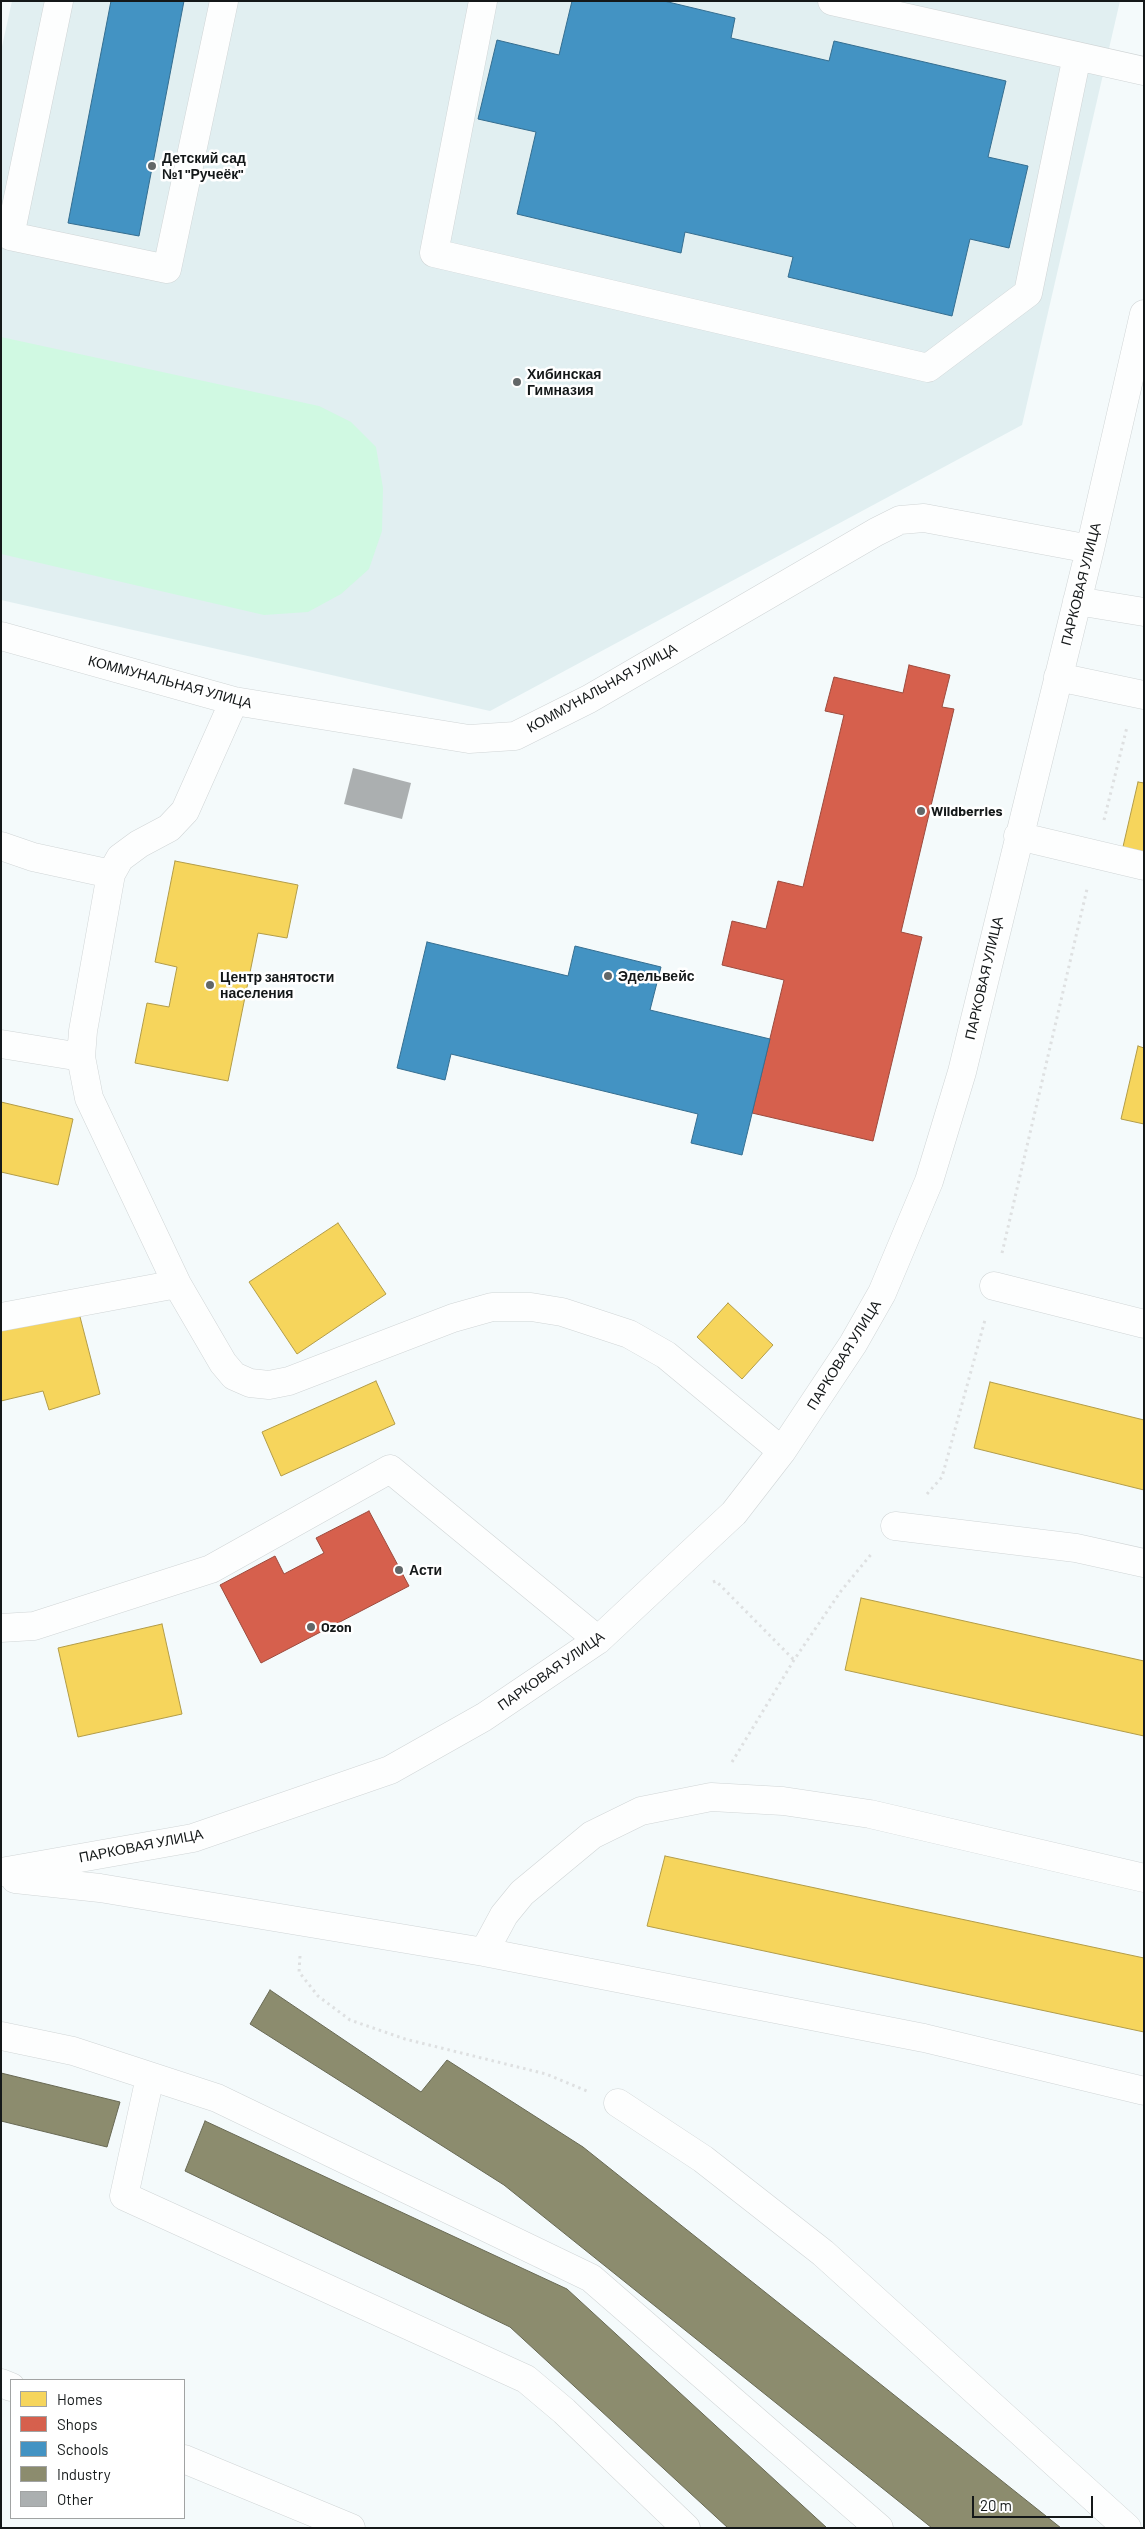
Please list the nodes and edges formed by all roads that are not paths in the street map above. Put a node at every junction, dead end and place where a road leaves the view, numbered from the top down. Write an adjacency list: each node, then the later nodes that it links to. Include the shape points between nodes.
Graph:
1 (59, 1): 2 (street, via 10,236 167,269)
2 (224, 1)
3 (482, 1): 5 (street, via 434,253 928,368 1028,293)
4 (832, 1): 5 (street)
5 (1078, 56): 6 (street)
6 (1144, 71)
7 (1144, 314): 8 (street, ПАРКОВАЯ УЛИЦА)
8 (1090, 549): 9 (street, ПАРКОВАЯ УЛИЦА); 14 (street, КОММУНАЛЬНАЯ УЛИЦА, via 924,518 900,520 589,699 515,736 469,739)
9 (1077, 601): 10 (street); 12 (street, ПАРКОВАЯ УЛИЦА)
10 (1144, 612)
11 (1, 636): 14 (street, КОММУНАЛЬНАЯ УЛИЦА)
12 (1058, 677): 13 (street); 15 (street, ПАРКОВАЯ УЛИЦА)
13 (1139, 694)
14 (234, 701): 18 (street, via 185,811 169,828 120,858)
15 (1018, 836): 17 (street); 25 (street, ПАРКОВАЯ УЛИЦА, via 962,1072 929,1181 882,1293 853,1344)
16 (1, 846): 18 (street, via 33,857)
17 (1144, 866)
18 (111, 874): 20 (street)
19 (1, 1044): 20 (street)
20 (81, 1057): 21 (street, via 89,1098)
21 (177, 1284): 23 (street); 25 (street, via 223,1363 234,1376 250,1383 269,1385 289,1381 452,1318 492,1307 531,1307 562,1312 630,1334 666,1355)
22 (994, 1286): 24 (street)
23 (1, 1318)
24 (1144, 1324)
25 (782, 1451): 29 (street, ПАРКОВАЯ УЛИЦА, via 734,1513)
26 (895, 1526): 27 (street, via 1076,1548)
27 (1144, 1563)
28 (1, 1628): 29 (street, via 34,1626 211,1569 390,1469)
29 (598, 1640): 30 (street, ПАРКОВАЯ УЛИЦА, via 484,1717 390,1770 193,1838)
30 (1, 1872)
31 (1, 1878): 33 (street, via 100,1888)
32 (1144, 1878): 33 (street, via 870,1814 783,1801 711,1797 641,1811 592,1835 522,1893 504,1915)
33 (484, 1952): 36 (street, via 924,2038)
34 (1, 2036): 35 (street, via 73,2052)
35 (150, 2077): 40 (street, via 124,2196 526,2379); 41 (street, via 217,2098 591,2278)
36 (1144, 2091)
37 (618, 2103): 42 (street, via 703,2159 823,2253)
38 (185, 2459): 39 (street)
39 (352, 2528)
40 (686, 2528)
41 (879, 2528)
42 (1128, 2528)

